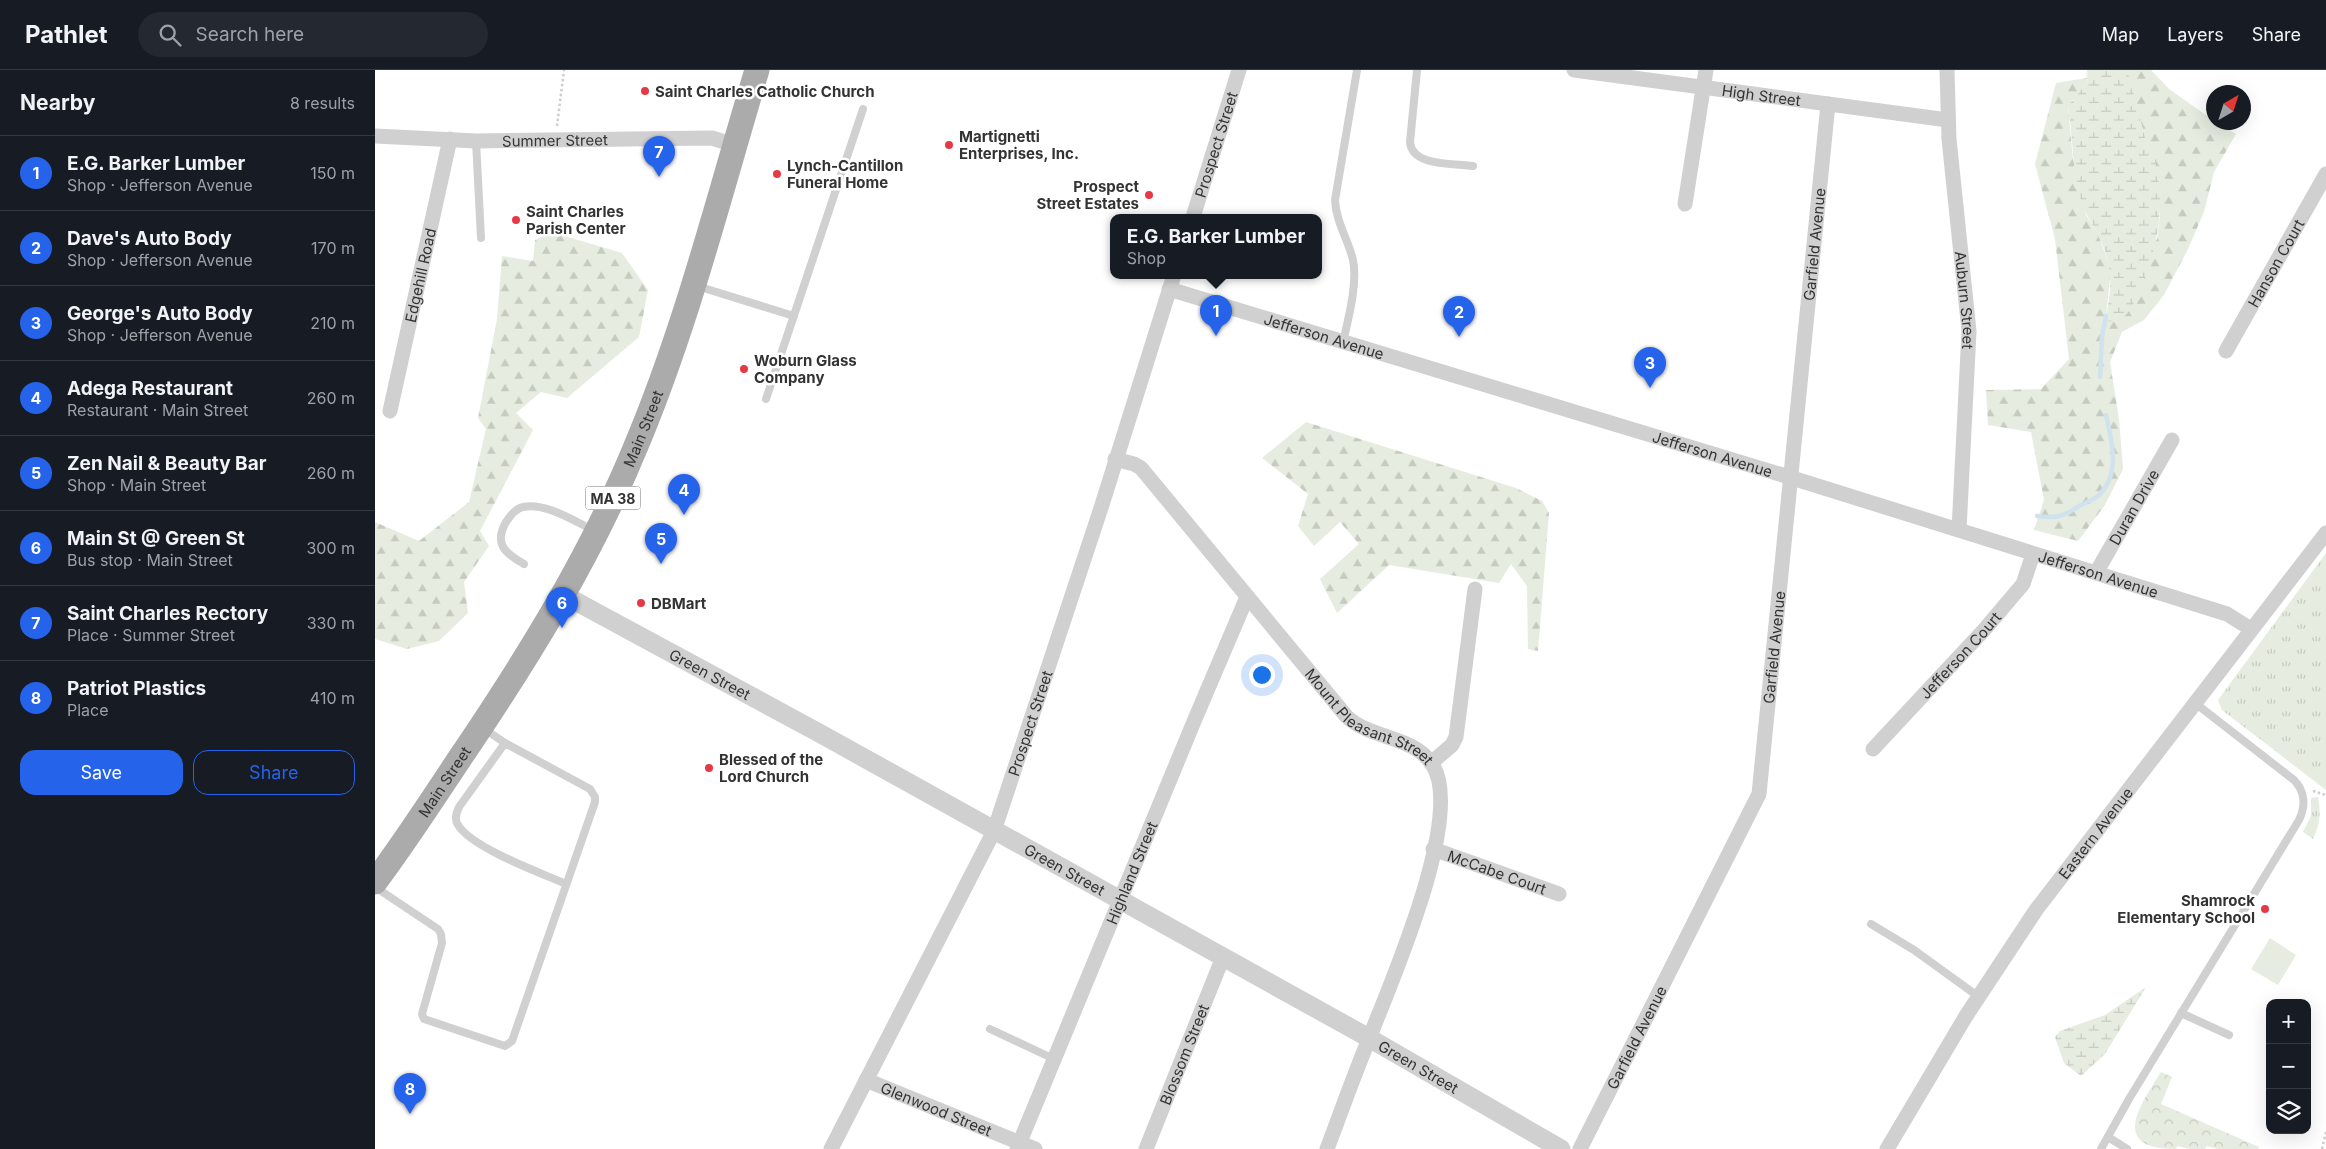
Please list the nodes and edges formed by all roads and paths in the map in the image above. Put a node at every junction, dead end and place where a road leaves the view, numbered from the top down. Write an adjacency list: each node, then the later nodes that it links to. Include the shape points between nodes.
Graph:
1 (564, 70): 15 (path)
2 (757, 70): 17 (main road, Main Street / MA 38)
3 (1239, 70): 21 (street, Prospect Street)
4 (1357, 70): 26 (lane, via 1335,200 1353,265)
5 (1417, 70): 18 (lane, via 1412,151 1422,159)
6 (1574, 70): 9 (street, High Street)
7 (1706, 70): 9 (street)
8 (1947, 70): 12 (street, Auburn Street)
9 (1704, 87): 10 (street, High Street); 20 (street)
10 (1828, 104): 12 (street, High Street); 32 (street, Garfield Avenue)
11 (863, 109): 25 (lane)
12 (1948, 120): 33 (street, Auburn Street, via 1969,331)
13 (375, 136): 14 (street, Summer Street)
14 (450, 139): 16 (street, Summer Street); 29 (street, Edgehill Road)
15 (555, 140): 16 (street, Summer Street); 17 (street, Summer Street, via 711,138)
16 (476, 141): 22 (lane)
17 (734, 145): 24 (main road, Main Street / MA 38)
18 (1473, 166)
19 (2326, 174): 27 (street, Hanson Court)
20 (1685, 204)
21 (1194, 214)
22 (481, 238)
23 (1172, 282): 26 (street, Jefferson Avenue); 31 (street, Prospect Street)
24 (693, 285): 25 (lane); 34 (main road, Main Street / MA 38, via 645,427)
25 (794, 316): 28 (lane)
26 (1343, 342): 32 (street, Jefferson Avenue)
27 (2226, 351)
28 (766, 399)
29 (390, 411)
30 (2172, 440): 38 (street, Duran Drive)
31 (1115, 459): 41 (street, Mount Pleasant Street, via 1141,468); 48 (street, Prospect Street)
32 (1789, 477): 33 (street, Jefferson Avenue); 72 (street, Garfield Avenue, via 1759,794)
33 (1959, 530): 36 (street, Jefferson Avenue)
34 (597, 532): 37 (lane, via 544,508 522,506 514,512 500,534 500,541 504,549); 40 (main road, Main Street / MA 38)
35 (2326, 533): 42 (street, Eastern Avenue)
36 (2033, 554): 38 (street, Jefferson Avenue); 46 (street, Jefferson Court, via 2024,582 1984,630)
37 (524, 564)
38 (2096, 573): 42 (street, Jefferson Avenue, via 2227,614)
39 (1475, 589): 47 (street, via 1456,737)
40 (564, 595): 44 (main road, Main Street / MA 38); 48 (street, Green Street)
41 (1247, 597): 47 (street, Mount Pleasant Street, via 1354,723 1370,732 1410,745); 54 (street, Highland Street)
42 (2251, 629): 43 (street, Eastern Avenue)
43 (2195, 703): 57 (street, Eastern Avenue, via 2036,910); 58 (lane, via 2294,780 2301,789 2304,805 2299,820)
44 (481, 727): 45 (lane); 50 (main road, Main Street / MA 38)
45 (505, 742): 51 (lane, via 590,789 595,795); 51 (lane, via 459,807 456,814 458,825 502,856)
46 (1873, 749)
47 (1431, 763): 49 (street, Mount Pleasant Street, via 1439,778 1441,795)
48 (994, 831): 54 (street, Green Street); 63 (street, Prospect Street)
49 (1433, 849): 53 (street, McCabe Court); 61 (street, Mount Pleasant Street, via 1417,914)
50 (375, 882)
51 (566, 884): 52 (lane, via 512,1041 505,1046 424,1019 422,1014 442,943 441,934)
52 (375, 888)
53 (1559, 894)
54 (1120, 900): 56 (street, Green Street); 62 (street, Highland Street)
55 (1871, 924): 57 (lane, via 1914,950)
56 (1223, 958): 61 (street, Green Street); 69 (street, Blossom Street)
57 (1979, 997): 73 (street, Eastern Avenue)
58 (2181, 1013): 60 (lane); 65 (lane)
59 (990, 1029): 62 (lane)
60 (2229, 1035)
61 (1369, 1038): 70 (street, Mount Pleasant Street); 71 (street, Green Street)
62 (1054, 1060): 66 (street, Highland Street)
63 (866, 1080): 66 (street, Glenwood Street); 67 (street, Prospect Street)
64 (2326, 1132): 76 (path)
65 (2108, 1137): 74 (lane); 75 (lane)
66 (1018, 1146): 68 (street, Glenwood Street)
67 (831, 1149)
68 (1035, 1149)
69 (1146, 1149)
70 (1327, 1149)
71 (1561, 1149)
72 (1580, 1149)
73 (1887, 1149)
74 (2101, 1149)
75 (2127, 1149)
76 (2322, 1149)

